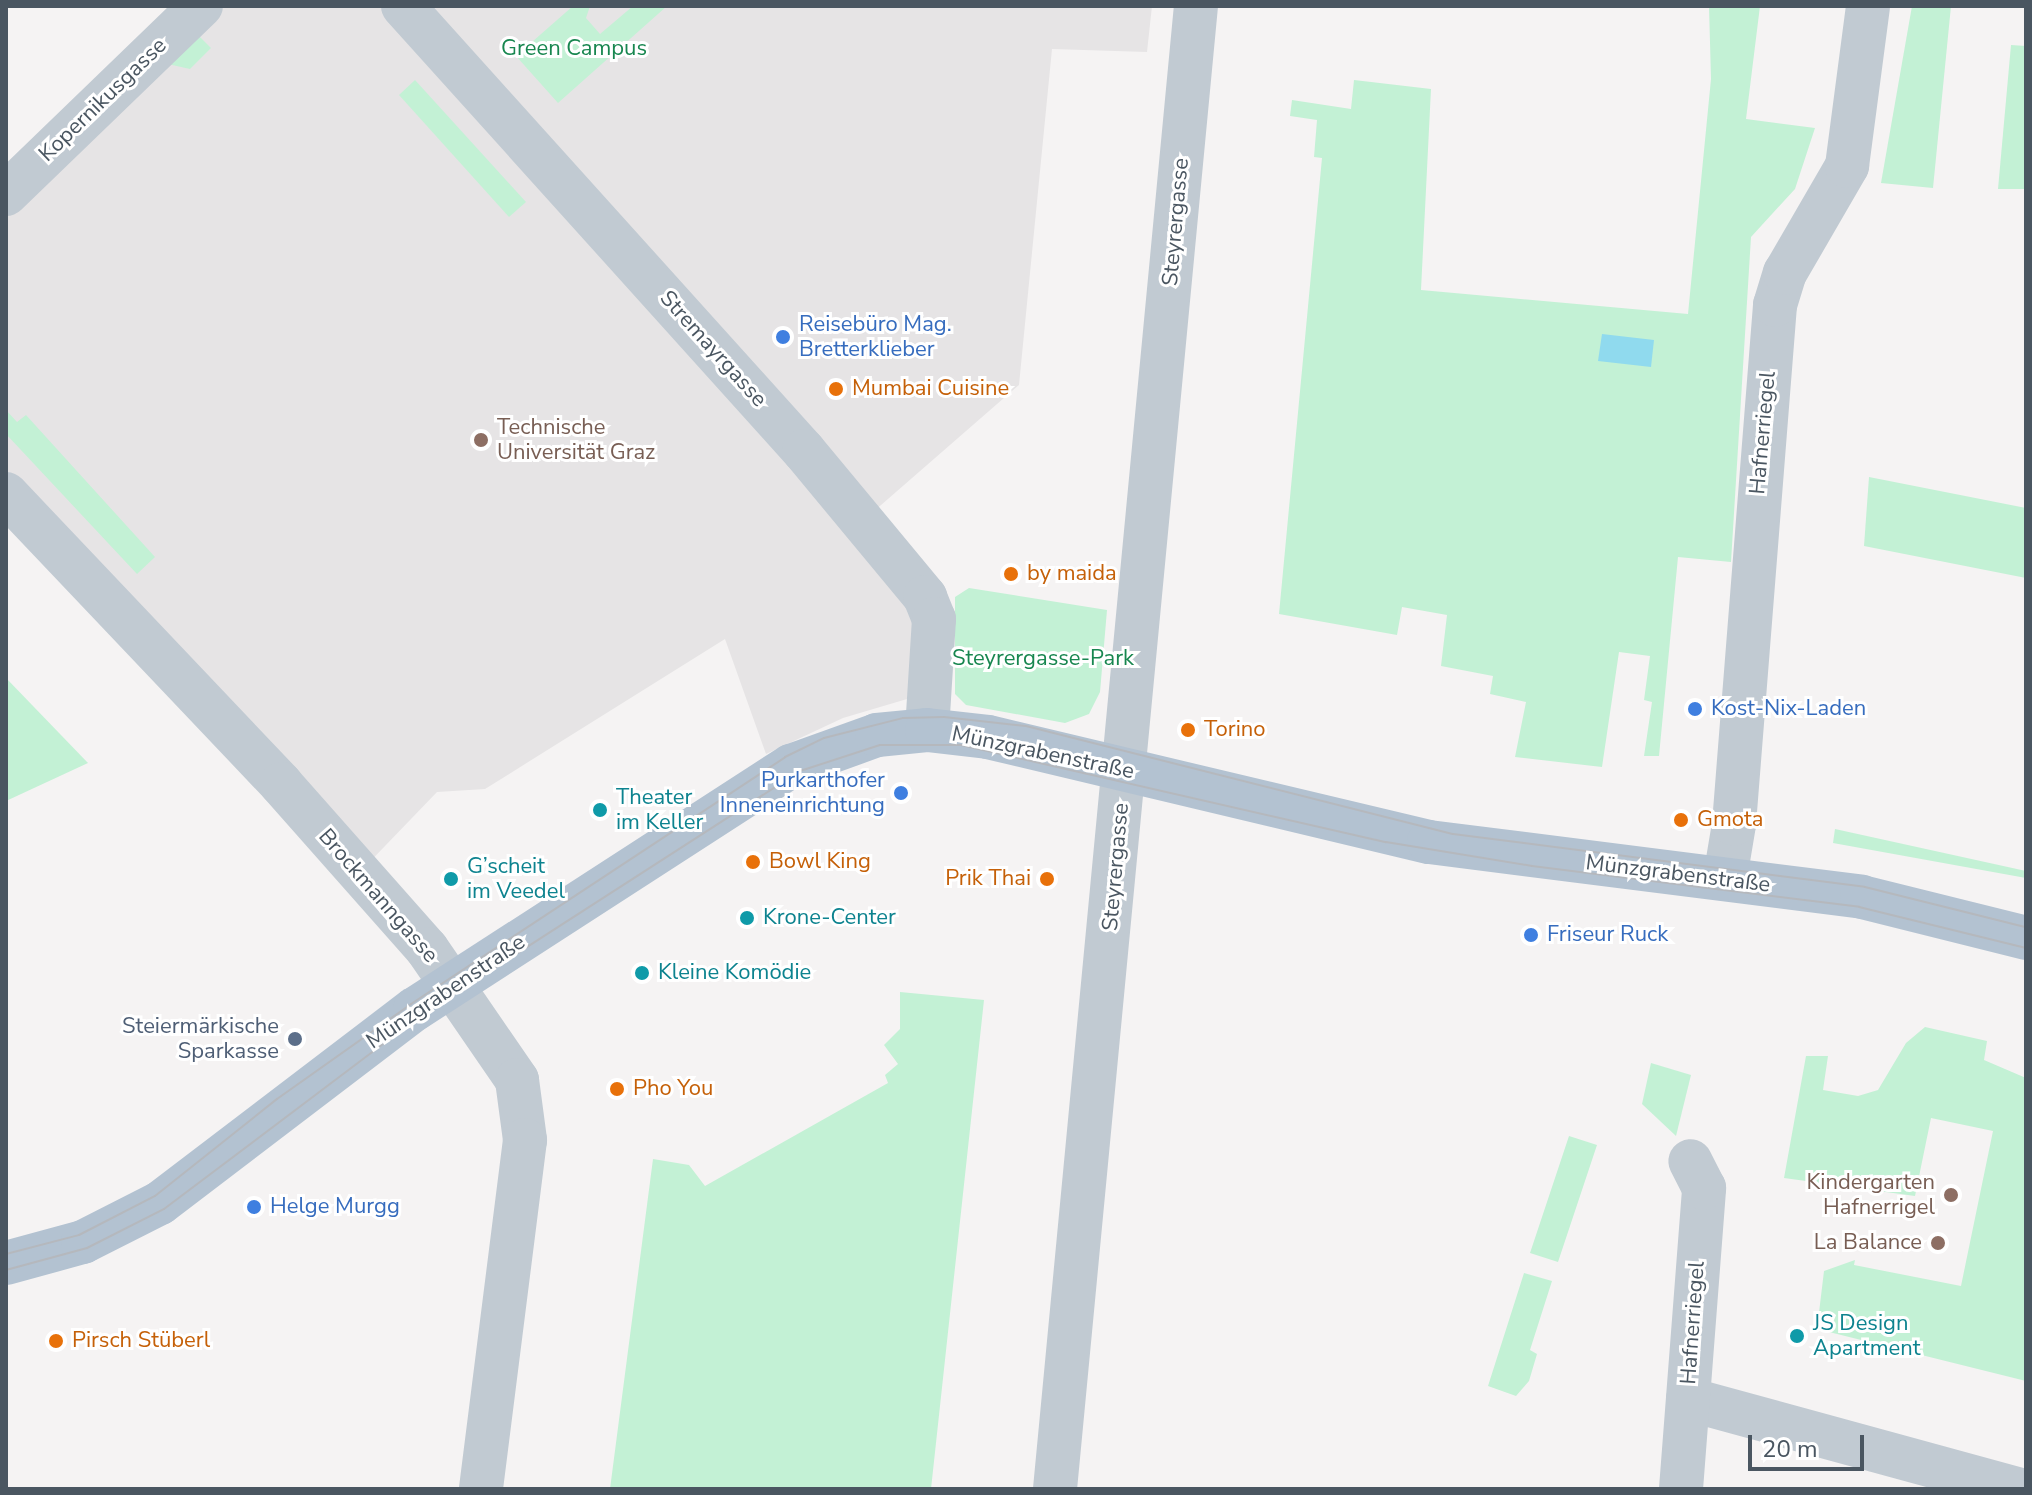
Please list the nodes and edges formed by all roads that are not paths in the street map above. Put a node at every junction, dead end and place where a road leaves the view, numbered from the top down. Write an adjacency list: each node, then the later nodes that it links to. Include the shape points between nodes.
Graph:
1 (201, 6): 5 (street, Kopernikusgasse)
2 (403, 6): 7 (street, Stremayrgasse, via 726,362 925,597 934,619)
3 (1196, 6): 8 (street, Steyrergasse)
4 (1868, 6): 9 (street, Hafnerriegel, via 1847,166 1785,273 1775,305 1734,824)
5 (6, 194)
6 (6, 494): 11 (street, Brockmanngasse, via 281,784 427,949)
7 (927, 730): 8 (main road, Münzgrabenstraße, via 988,737); 11 (main road, Münzgrabenstraße, via 877,735 791,766)
8 (1125, 770): 9 (main road, Münzgrabenstraße, via 1429,842); 16 (street, Steyrergasse)
9 (1725, 878): 10 (main road, Münzgrabenstraße, via 1862,897)
10 (2026, 938)
11 (451, 986): 13 (main road, Münzgrabenstraße, via 283,1106 160,1203 83,1242); 15 (street, Brockmanngasse, via 517,1080 525,1140)
12 (1690, 1161): 14 (street, Hafnerriegel, via 1704,1188)
13 (6, 1263)
14 (1688, 1399): 17 (street, Hafnerriegel); 18 (street)
15 (481, 1489)
16 (1055, 1489)
17 (1681, 1489)
18 (2018, 1489)

